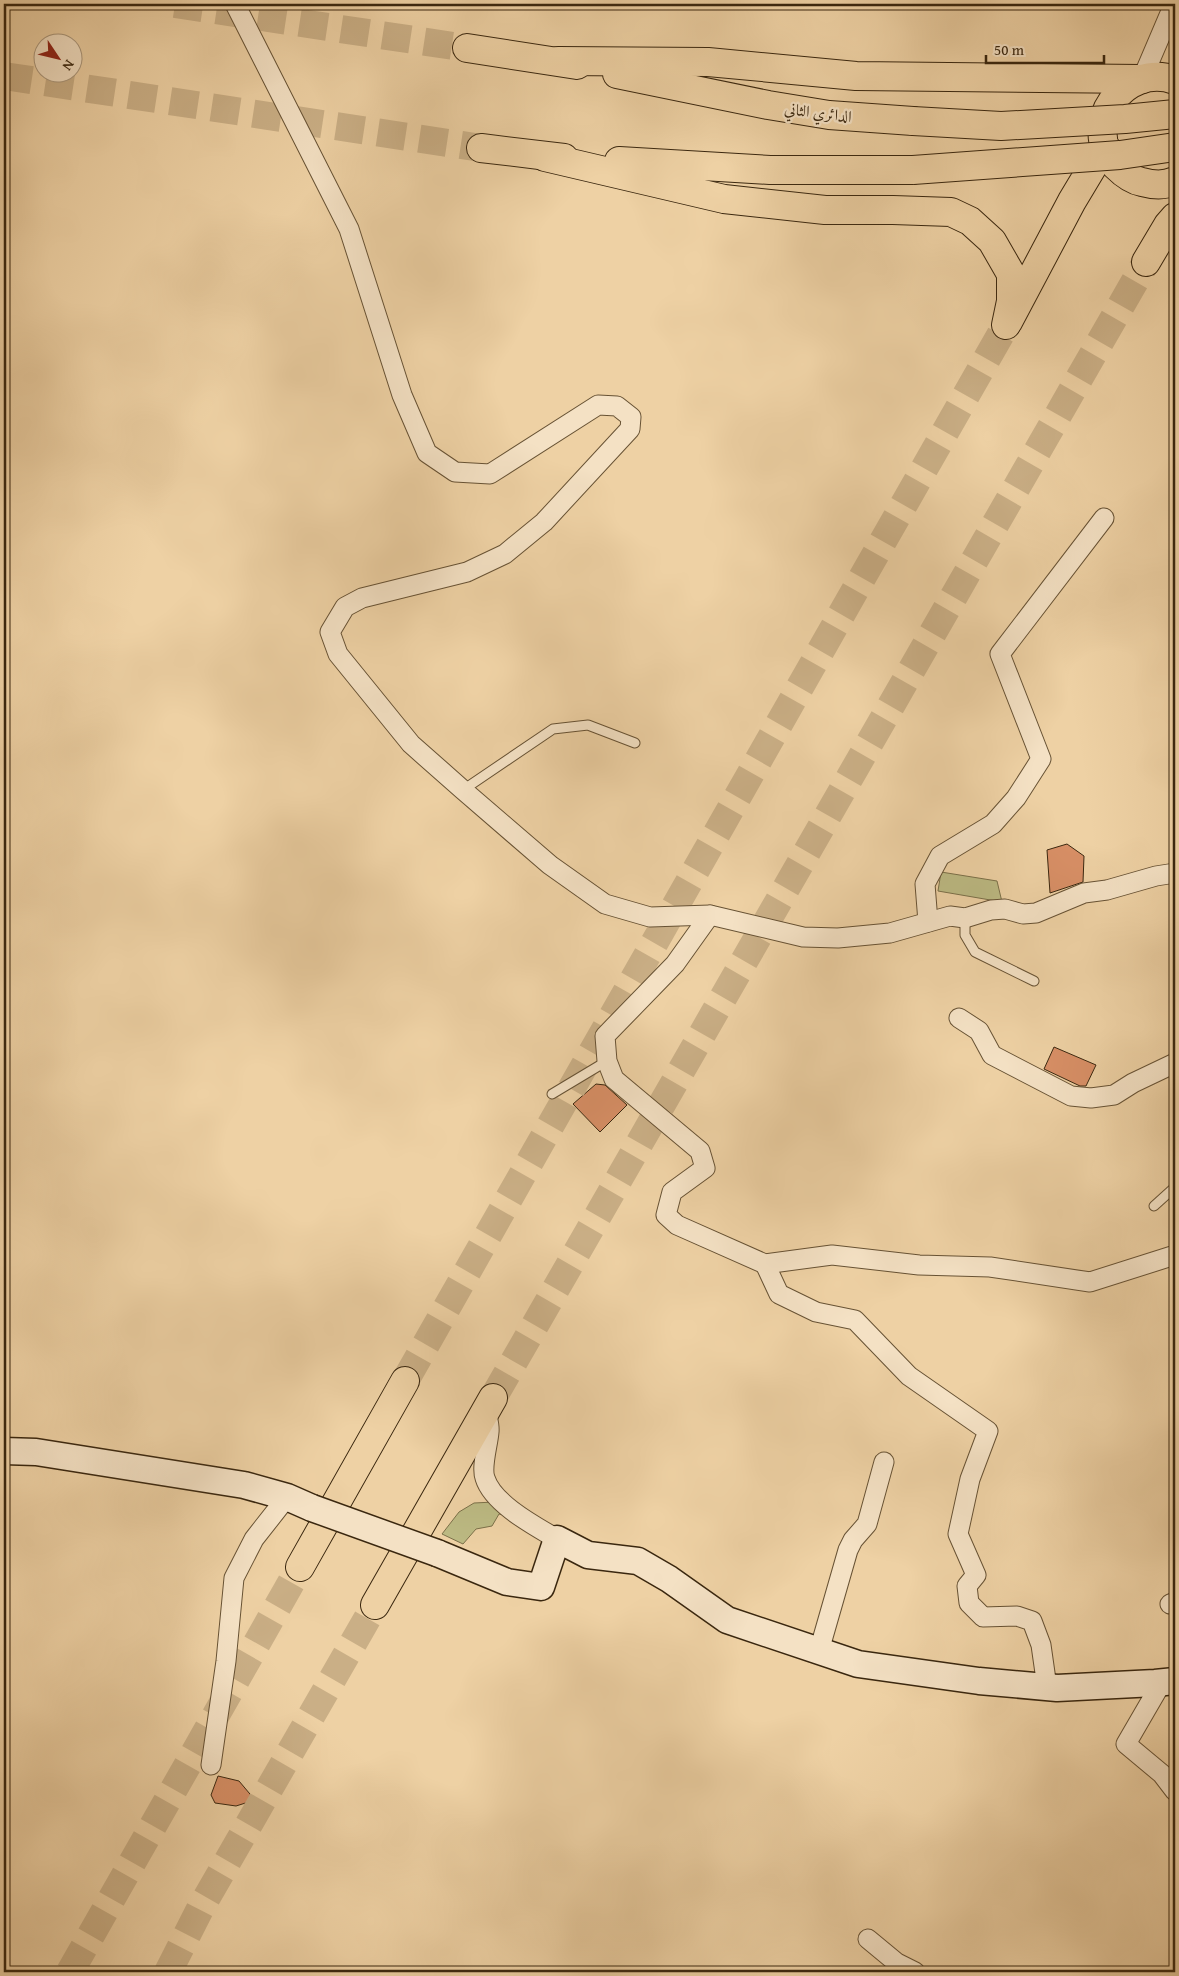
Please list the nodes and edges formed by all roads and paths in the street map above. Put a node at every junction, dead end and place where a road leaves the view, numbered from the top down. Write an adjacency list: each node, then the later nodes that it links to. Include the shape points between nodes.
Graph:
1 (235, 4): 17 (street, via 349,228 402,395 427,453 454,472 490,474 598,405 617,406 631,417 630,429 544,522 506,554 467,572 362,598 345,607 330,632 338,654 411,744)
2 (1174, 4): 5 (street)
3 (467, 48): 4 (main road, الدائري الثاني)
4 (558, 61): 5 (main road, via 708,62 856,76); 7 (main road, الدائري الثاني, bridge, via 829,115 1000,126 1126,120)
5 (1142, 78): 6 (main road, via 1155,76); 8 (main road, via 1114,97 1106,112)
6 (1175, 80)
7 (1175, 114)
8 (1105, 146): 11 (main road, via 1006,325 1011,301 1011,274 992,241 970,221 951,212 826,210 724,199); 12 (main road, via 1117,167 1137,181 1153,185)
9 (1175, 146): 11 (main road, bridge, via 1120,155 913,170 770,170)
10 (481, 148): 11 (main road)
11 (545, 157)
12 (1175, 181)
13 (1175, 198): 14 (main road, via 1146,262)
14 (1175, 217)
15 (1104, 518): 21 (street, via 1000,654 1041,759 1016,798 993,824 940,856 924,884)
16 (635, 743): 17 (lane, via 588,725 553,729)
17 (463, 790): 19 (street, via 550,866 605,904 650,917)
18 (1175, 873): 20 (street, via 1084,893 1036,913 1023,914 1004,909)
19 (710, 915): 21 (street, via 803,937 838,938 890,933); 24 (street, via 675,964 605,1036)
20 (965, 918): 21 (street, via 950,916); 22 (lane, via 965,935 975,952)
21 (928, 922)
22 (1034, 981)
23 (959, 1018): 25 (street, via 979,1031 992,1055 1071,1096 1114,1095 1133,1082)
24 (607, 1062): 26 (lane); 30 (street, via 614,1079 700,1151 704,1168 672,1192 666,1215 677,1225)
25 (1175, 1064)
26 (552, 1094)
27 (1175, 1187): 28 (lane)
28 (1154, 1206)
29 (1175, 1255): 30 (street, via 1090,1282 990,1267 919,1265 832,1255)
30 (765, 1264): 41 (street, via 779,1294 816,1312 855,1320 909,1376 988,1431 970,1479 958,1534 976,1576 967,1586 969,1603 983,1617 1017,1616 1032,1621 1041,1646)
31 (405, 1381): 37 (main road)
32 (489, 1404): 36 (street, via 490,1430 484,1478 498,1499); 38 (main road)
33 (4, 1451): 35 (street, via 36,1452 244,1485)
34 (884, 1462): 39 (street, via 867,1524 848,1550)
35 (287, 1497): 36 (street, bridge, via 507,1582 541,1587); 42 (street, via 254,1539 234,1578)
36 (557, 1539): 39 (street, via 588,1555 638,1561 727,1620)
37 (300, 1567)
38 (375, 1605)
39 (818, 1651): 41 (street, via 858,1664)
40 (1169, 1681): 41 (street); 43 (street, via 1126,1744 1162,1774)
41 (1047, 1687)
42 (211, 1765)
43 (1175, 1791)
44 (868, 1939): 45 (street, via 897,1964)
45 (915, 1972)

